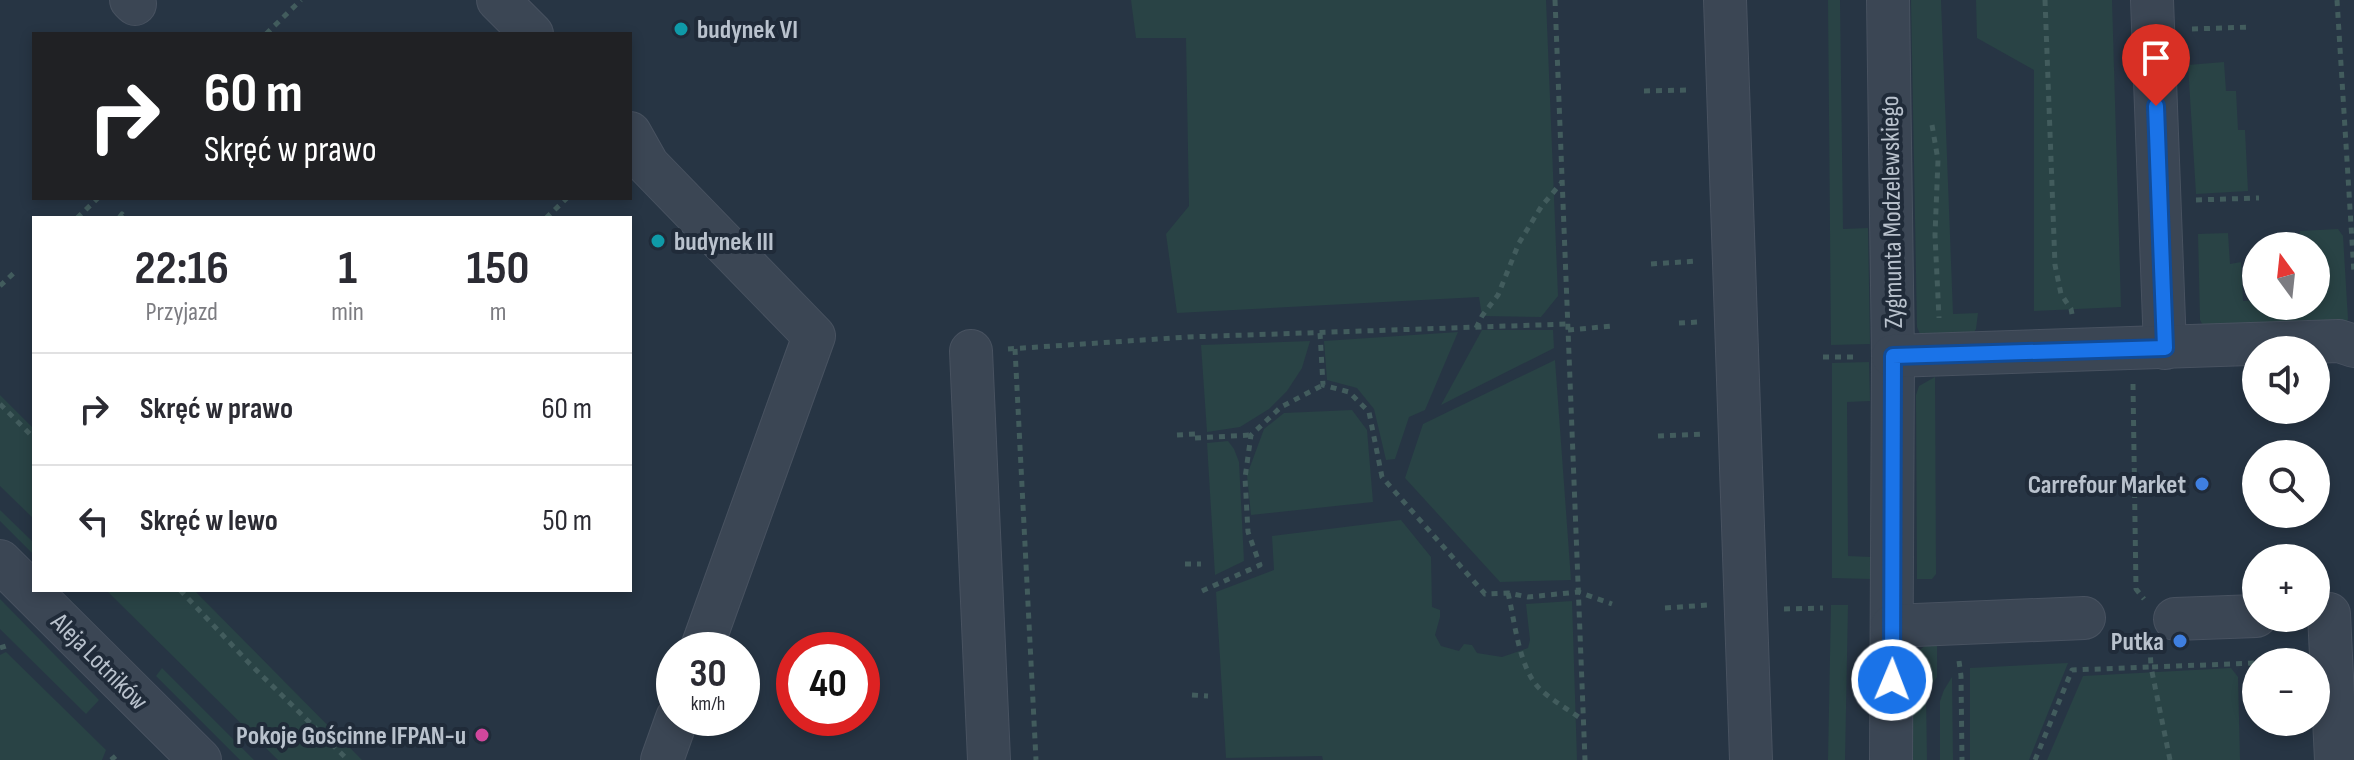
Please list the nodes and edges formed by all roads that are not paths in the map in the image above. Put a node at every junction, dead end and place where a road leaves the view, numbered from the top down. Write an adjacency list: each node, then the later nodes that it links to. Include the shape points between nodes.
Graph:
1 (498, 0): 5 (street)
2 (1725, 0): 22 (street)
3 (1888, 0): 10 (street, Zygmunta Modzelewskiego)
4 (2153, 15): 8 (street, via 2160,202)
5 (530, 32)
6 (632, 137): 17 (street, via 648,165 814,336)
7 (2354, 346): 8 (street, via 2339,341)
8 (2149, 349): 10 (street)
9 (971, 351): 21 (street)
10 (1893, 356): 16 (street, Zygmunta Modzelewskiego)
11 (0, 561): 19 (street, Aleja Lotników)
12 (2333, 614): 24 (street)
13 (2242, 617): 15 (street)
14 (2084, 618): 16 (street)
15 (2158, 620)
16 (1892, 626): 23 (street, Zygmunta Modzelewskiego)
17 (707, 632)
18 (671, 736): 20 (street)
19 (164, 754)
20 (662, 760)
21 (989, 760)
22 (1751, 760)
23 (1891, 760)
24 (2336, 760)

